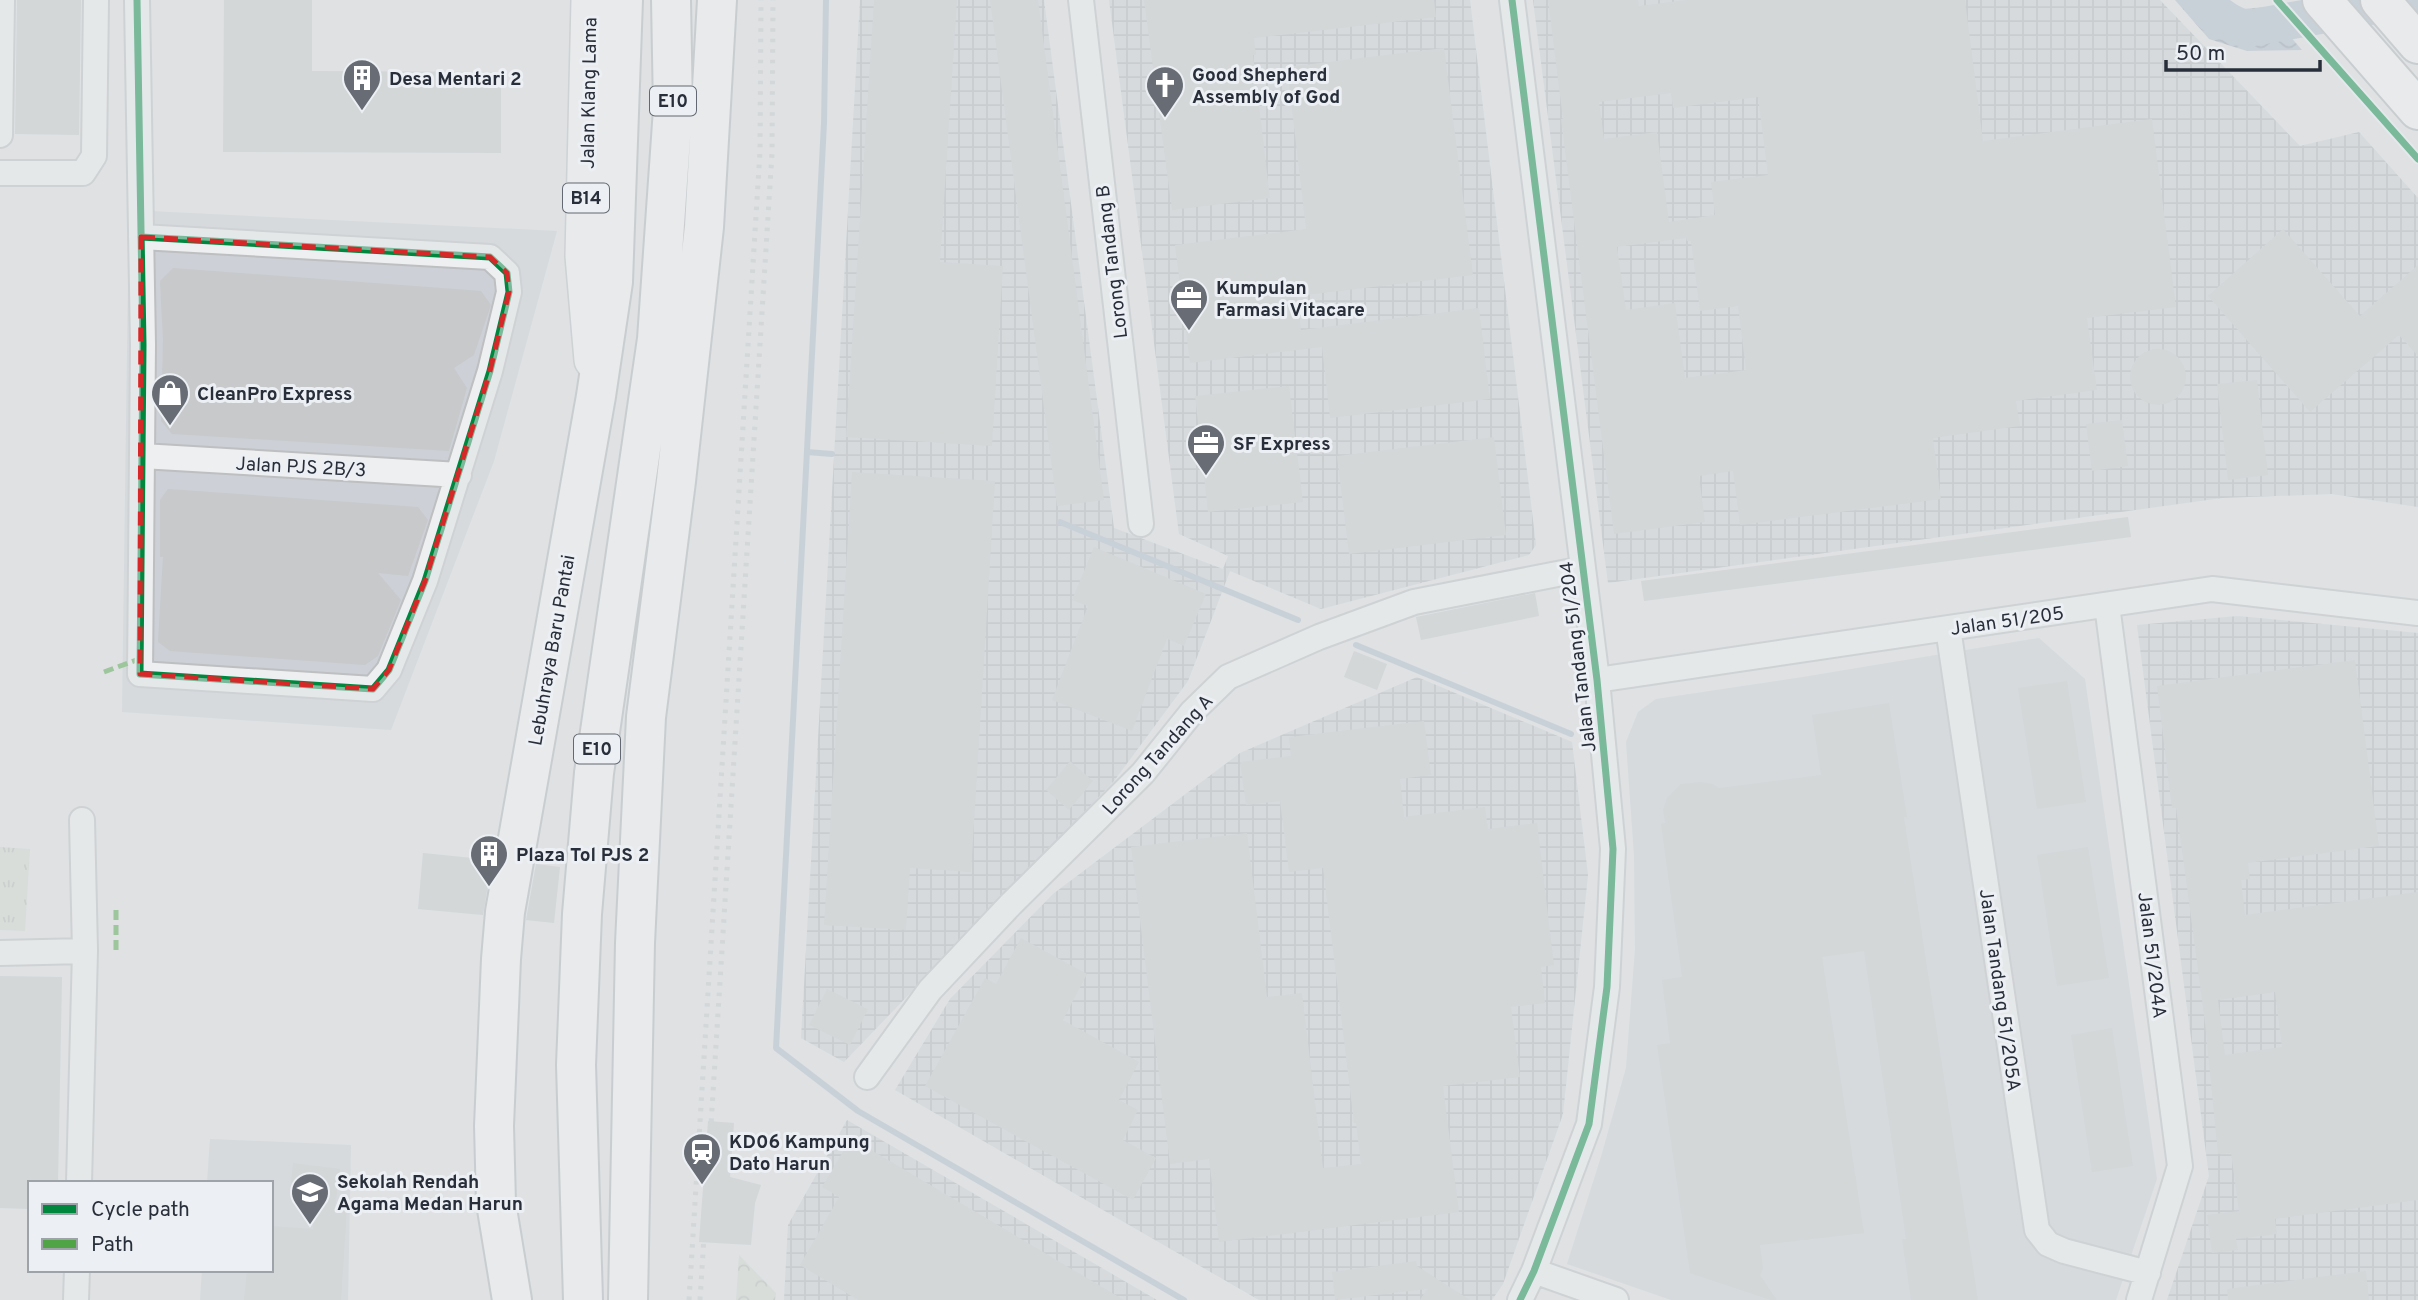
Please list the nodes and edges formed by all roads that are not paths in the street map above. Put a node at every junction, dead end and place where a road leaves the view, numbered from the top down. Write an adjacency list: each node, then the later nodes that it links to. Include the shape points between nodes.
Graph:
1 (2, 0): 16 (street)
2 (96, 0): 17 (street, via 94,156 83,173)
3 (137, 0): 19 (street)
4 (590, 0): 20 (main road, Jalan Klang Lama / B14, via 584,256)
5 (623, 0): 20 (highway, Lebuhraya Baru Pantai, via 613,282)
6 (655, 0): 20 (highway, via 646,216 635,283)
7 (671, 0): 39 (highway, E10, via 673,109 657,339 594,773 582,914 576,1065)
8 (692, 0): 18 (highway)
9 (717, 0): 18 (highway)
10 (1081, 0): 23 (street, Lorong Tandang B)
11 (1512, 0): 24 (street, Jalan Tandang 51/204)
12 (2322, 0): 15 (highway)
13 (2380, 0): 14 (highway)
14 (2413, 39)
15 (2418, 110)
16 (0, 135)
17 (0, 173)
18 (704, 226): 40 (highway, via 646,717 635,943)
19 (142, 237): 21 (street); 22 (street, via 490,257 507,274 509,292)
20 (596, 396): 38 (highway, Lebuhraya Baru Pantai, via 500,959 496,1203)
21 (142, 456): 22 (street, Jalan PJS 2B/3); 22 (street, via 139,674 373,689 389,670)
22 (459, 475)
23 (1141, 524)
24 (1583, 569): 28 (street, Jalan Tandang 51/204); 32 (street, Lorong Tandang A, via 1414,603 1319,637 1228,677 1192,712 1143,773 930,990)
25 (2107, 605): 26 (street, Jalan 51/205, via 2213,589); 27 (street, Jalan 51/205); 36 (street, Jalan 51/204A, via 2180,1166)
26 (2418, 613)
27 (1948, 628): 28 (street, Jalan 51/205); 36 (street, Jalan Tandang 51/205A, via 2037,1230 2048,1244 2064,1251)
28 (1597, 680): 34 (street, Jalan Tandang 51/204, via 1614,849 1607,987 1589,1124)
29 (82, 820): 30 (street)
30 (85, 951): 31 (street); 33 (street)
31 (0, 953)
32 (867, 1077)
33 (79, 1181)
34 (1534, 1271): 41 (street, Jalan Tandang 51/204); 42 (street)
35 (77, 1272): 37 (street)
36 (2148, 1273): 43 (street, Jalan 51/204A)
37 (76, 1300)
38 (512, 1300)
39 (583, 1300)
40 (628, 1300)
41 (1520, 1300)
42 (1616, 1300)
43 (2139, 1300)

